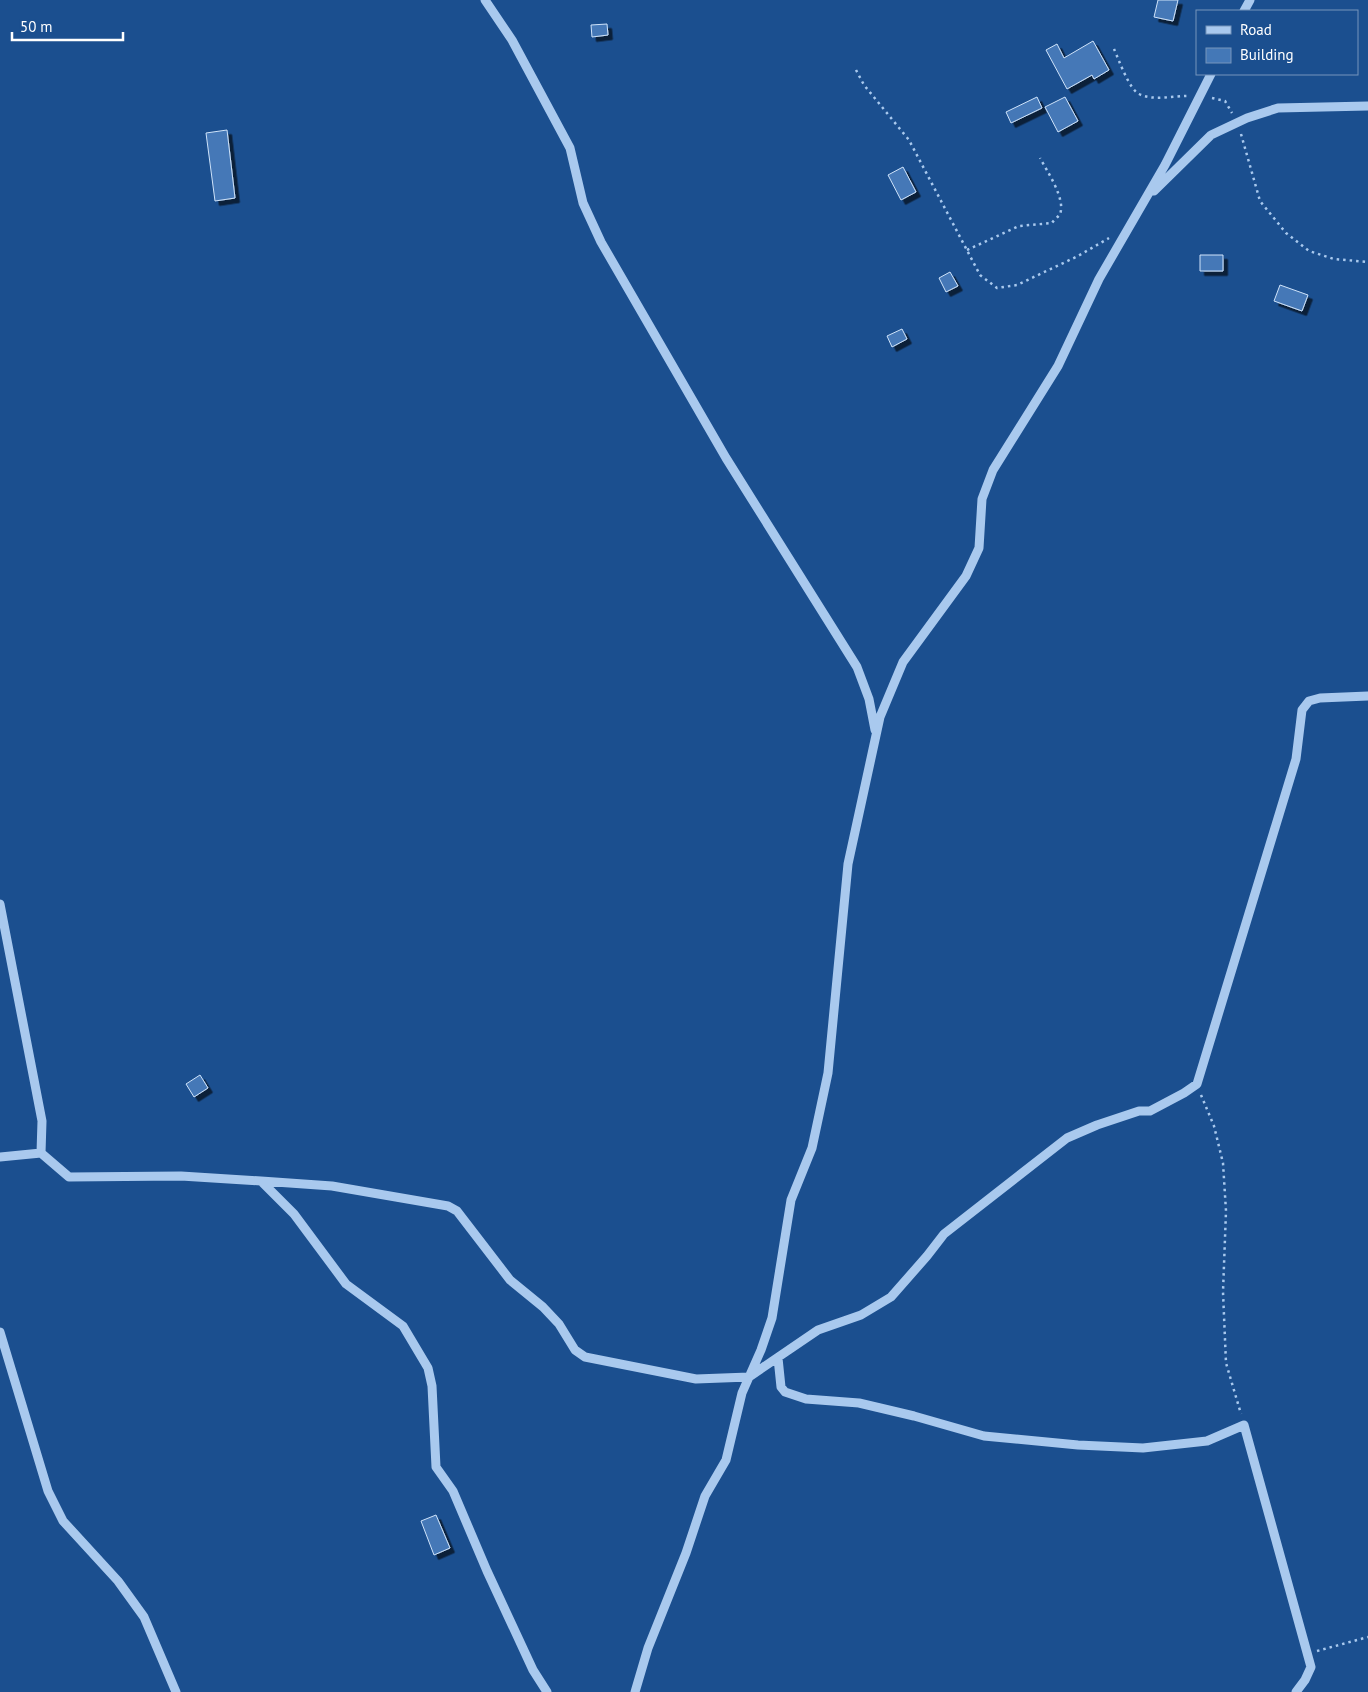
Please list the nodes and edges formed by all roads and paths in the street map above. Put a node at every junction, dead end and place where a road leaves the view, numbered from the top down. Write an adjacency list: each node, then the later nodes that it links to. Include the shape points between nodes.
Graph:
1 (485, 0): 14 (street, via 512,40 570,148 584,203 605,250 726,458 857,667 869,699)
2 (1114, 50): 5 (path, via 1138,94 1151,97)
3 (856, 70): 11 (path, via 864,85 909,140)
4 (1210, 75): 5 (street)
5 (1200, 95): 7 (path, via 1225,101); 9 (street)
6 (1368, 106): 7 (street, via 1278,108)
7 (1237, 122): 9 (street, via 1211,135); 12 (path, via 1260,201 1286,233 1309,251 1334,259)
8 (1040, 158): 11 (path, via 1056,186 1060,213 1052,223 1019,226)
9 (1145, 200): 14 (street, via 1099,280 1058,366 993,470 982,499 979,548 970,569 903,662 880,716)
10 (1113, 236): 11 (path, via 1018,285 997,288 980,275)
11 (967, 250)
12 (1368, 262)
13 (1368, 696): 16 (street, via 1320,698 1309,701 1302,710 1296,759)
14 (876, 735): 22 (street, via 848,864 828,1073 812,1148 791,1200 772,1318)
15 (0, 904): 17 (street, via 42,1121)
16 (1196, 1084): 21 (street, via 1150,1111 1139,1111 1067,1138 944,1234 891,1297 860,1315 818,1330); 23 (path, via 1214,1126 1223,1164 1226,1363)
17 (41, 1153): 18 (street); 19 (street, via 69,1177 181,1176)
18 (0, 1157)
19 (262, 1181): 22 (street, via 332,1186 448,1206 457,1211 510,1280 543,1306 575,1350 585,1357 696,1380); 27 (street, via 294,1214 346,1284 403,1326 428,1368 432,1386 436,1467 453,1491 533,1670)
20 (0, 1332): 26 (street, via 48,1491 63,1521 118,1581 144,1617)
21 (778, 1358): 22 (street); 23 (street, via 781,1387 785,1392 806,1399 859,1403 984,1436 1143,1448 1207,1441)
22 (749, 1377): 28 (street, via 742,1392 726,1460 704,1496)
23 (1244, 1425): 25 (street)
24 (1368, 1637): 25 (path)
25 (1308, 1654): 29 (street, via 1311,1667)
26 (176, 1692)
27 (547, 1692)
28 (635, 1692)
29 (1296, 1692)

